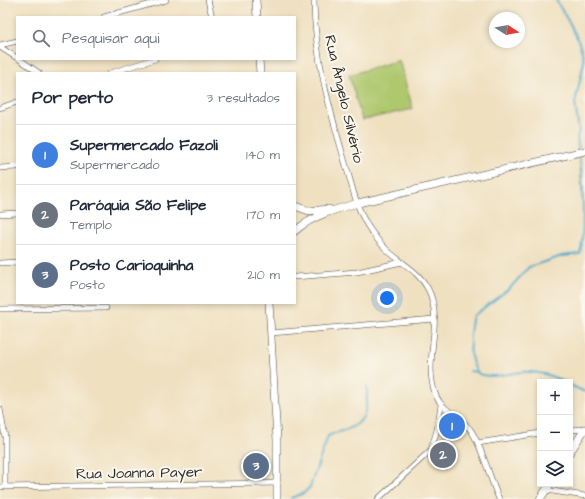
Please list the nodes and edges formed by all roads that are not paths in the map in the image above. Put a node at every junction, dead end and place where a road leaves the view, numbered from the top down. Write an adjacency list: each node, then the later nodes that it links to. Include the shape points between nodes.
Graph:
1 (166, 0): 5 (street)
2 (208, 0): 6 (street)
3 (256, 0): 7 (main road)
4 (314, 0): 22 (street, Rua Ângelo Silvério, via 317,51 337,136)
5 (108, 16)
6 (212, 16)
7 (257, 16)
8 (16, 41): 9 (street)
9 (0, 46): 10 (street)
10 (16, 57)
11 (21, 60): 14 (street)
12 (152, 60): 15 (street)
13 (259, 60): 16 (main road)
14 (38, 72)
15 (113, 72)
16 (260, 72)
17 (16, 102): 18 (street)
18 (0, 108)
19 (585, 151): 22 (main road)
20 (16, 167): 21 (street)
21 (0, 168)
22 (358, 203): 24 (main road); 30 (street, Rua Ângelo Silvério, via 371,230 386,250)
23 (296, 206): 24 (main road, via 309,211)
24 (339, 208): 27 (main road, via 310,220)
25 (16, 213): 26 (street)
26 (0, 214)
27 (296, 230)
28 (0, 262): 29 (street)
29 (16, 262)
30 (402, 262): 31 (street, via 357,272); 35 (street, Rua Ângelo Silvério, via 411,268 427,288 433,302)
31 (296, 277)
32 (269, 305): 36 (main road)
33 (106, 308): 34 (street)
34 (0, 309)
35 (434, 319): 36 (street); 37 (street, Rua Ângelo Silvério, via 431,372 433,390)
36 (272, 333): 45 (main road)
37 (441, 405): 43 (street, via 462,421); 50 (street, via 437,430 430,450)
38 (0, 409): 39 (street)
39 (0, 415): 46 (street, via 6,437)
40 (585, 429): 41 (street); 44 (main road)
41 (573, 430)
42 (537, 433): 43 (street)
43 (478, 443): 51 (street)
44 (571, 451)
45 (278, 483): 46 (street, Rua Joanna Payer); 49 (main road)
46 (3, 487)
47 (548, 487): 48 (street); 52 (main road)
48 (585, 496)
49 (277, 499)
50 (378, 499)
51 (499, 499)
52 (540, 499)

